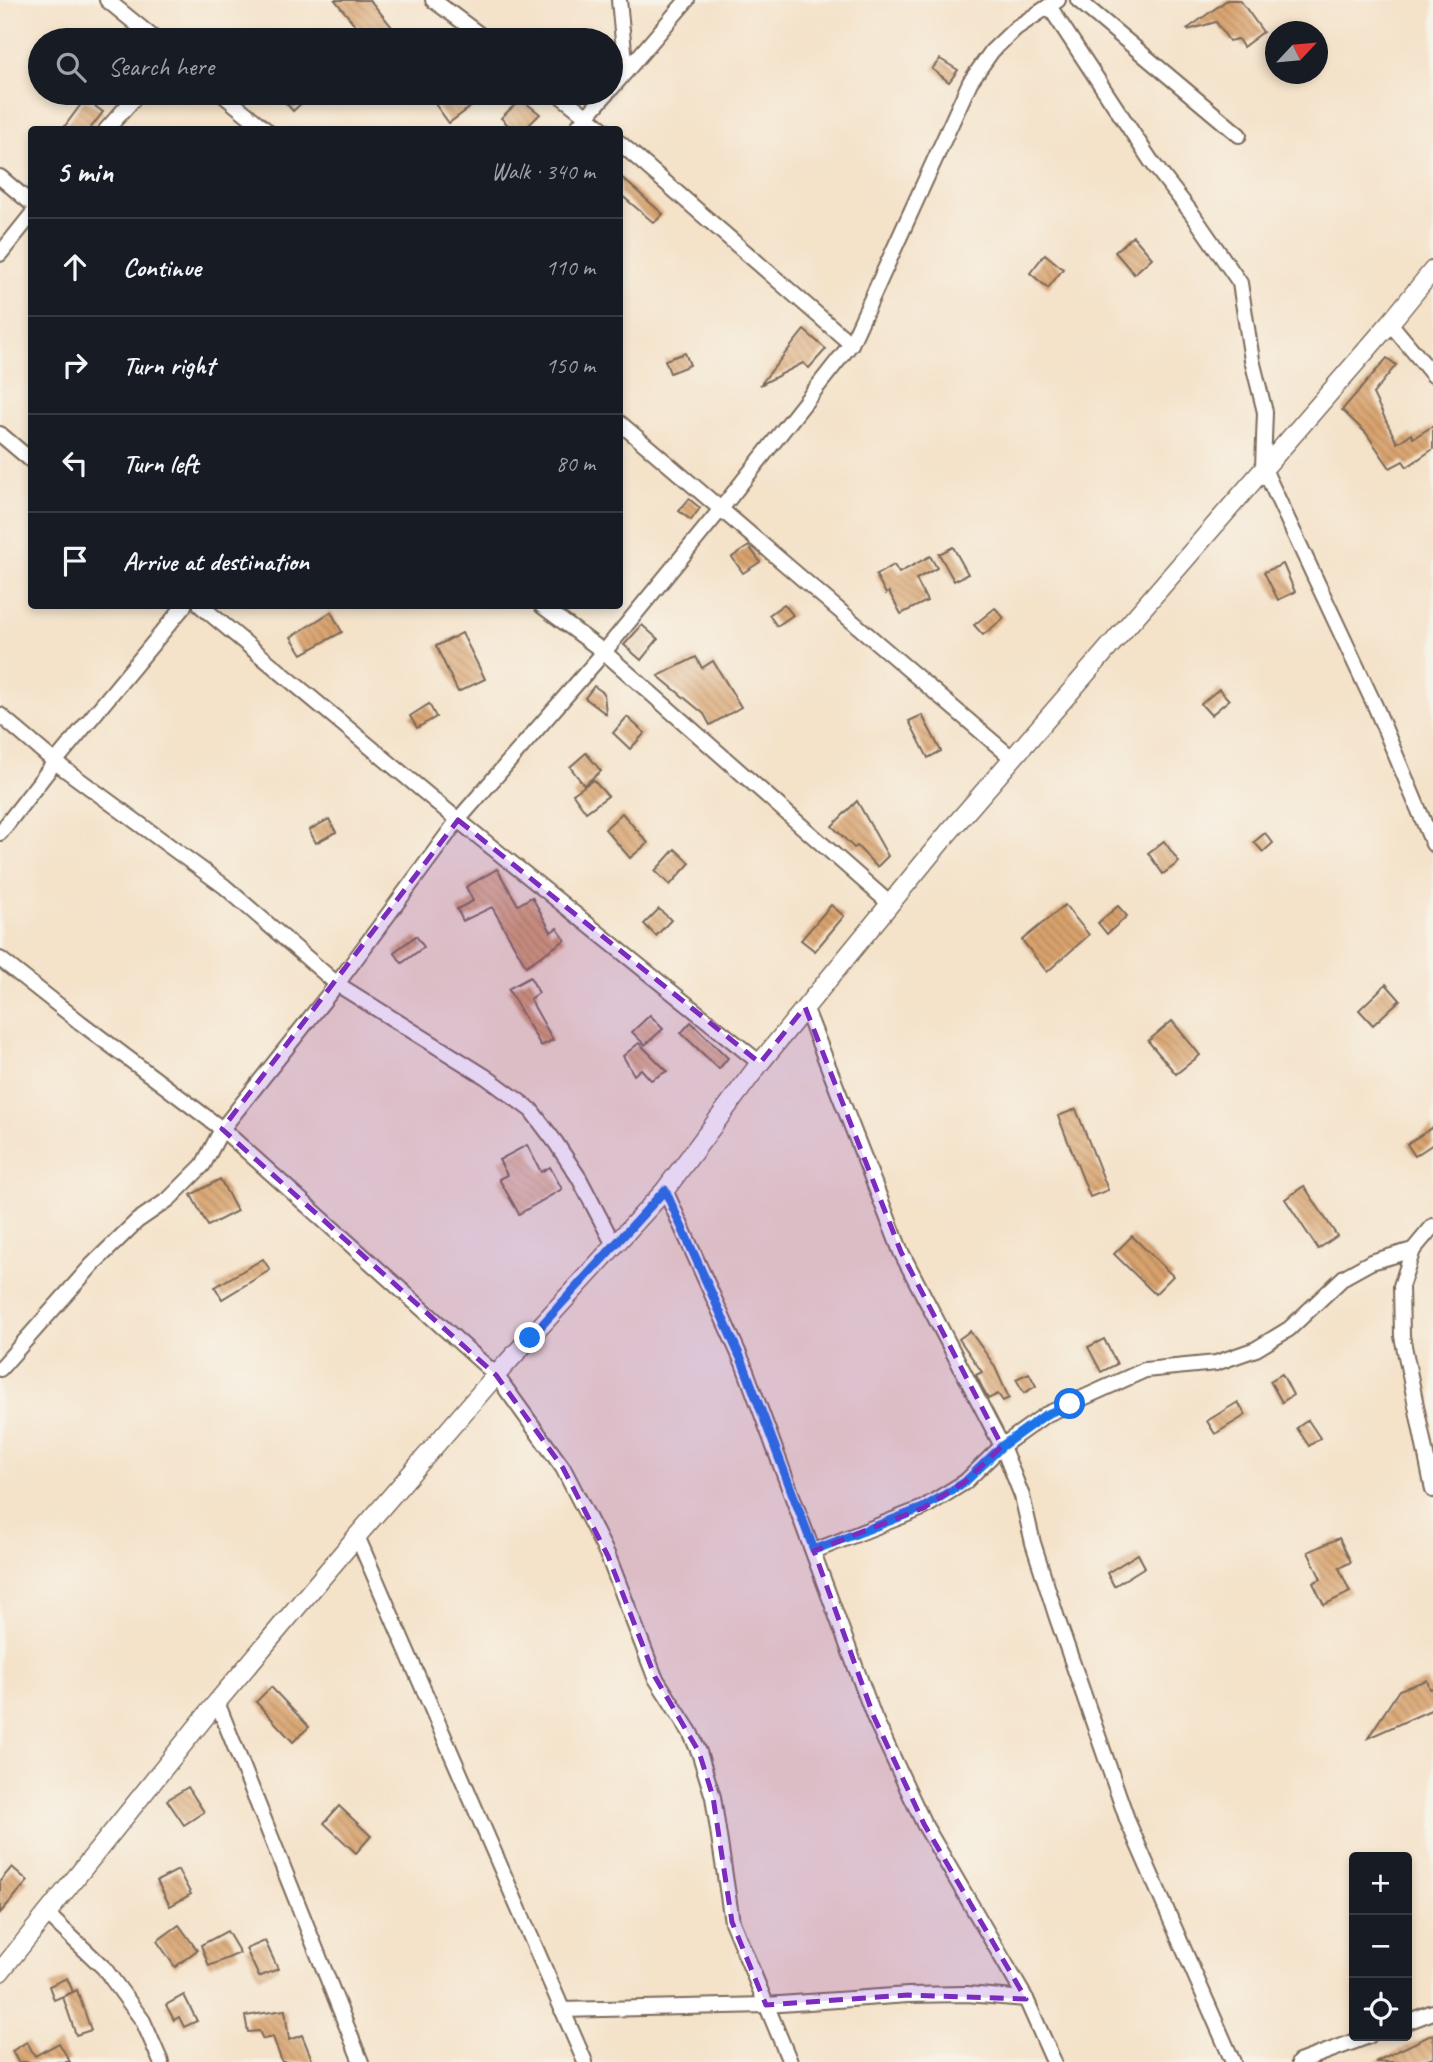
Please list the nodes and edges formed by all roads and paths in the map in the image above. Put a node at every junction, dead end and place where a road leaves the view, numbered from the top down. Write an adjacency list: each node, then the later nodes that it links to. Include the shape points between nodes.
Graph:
1 (107, 0): 7 (street)
2 (433, 0): 8 (street)
3 (619, 0): 9 (street)
4 (687, 0): 11 (street)
5 (1078, 0): 22 (street)
6 (1054, 3): 30 (street, via 1016,28 970,82); 35 (street, via 1151,161 1240,283 1265,412)
7 (141, 28)
8 (471, 28)
9 (622, 28)
10 (623, 41): 11 (street)
11 (626, 71): 12 (street)
12 (623, 75)
13 (128, 105): 18 (street)
14 (236, 105): 19 (street)
15 (574, 105): 17 (street)
16 (597, 105): 17 (street)
17 (588, 115): 20 (street); 21 (street)
18 (110, 126)
19 (261, 126)
20 (578, 126)
21 (600, 126)
22 (1239, 135)
23 (623, 146): 30 (street)
24 (0, 177): 25 (street)
25 (28, 201)
26 (28, 219): 27 (street)
27 (0, 254)
28 (1433, 270): 29 (street)
29 (1390, 323): 31 (street); 35 (street)
30 (851, 344): 36 (street)
31 (1433, 376)
32 (623, 426): 36 (street)
33 (0, 434): 34 (street)
34 (28, 458)
35 (1264, 467): 42 (street); 46 (street, via 1377,708)
36 (722, 509): 40 (street); 42 (street)
37 (182, 609): 43 (street)
38 (205, 609): 44 (street)
39 (545, 609): 40 (street)
40 (604, 652): 44 (street); 47 (street)
41 (0, 715): 43 (street)
42 (1012, 758): 47 (street)
43 (55, 762): 45 (street); 49 (street, via 225,886)
44 (458, 820): 49 (street); 51 (street)
45 (0, 833)
46 (1433, 844)
47 (890, 902): 50 (street)
48 (0, 959): 52 (street)
49 (337, 984): 52 (street); 55 (street, via 531,1110 579,1178)
50 (805, 1007): 51 (street); 59 (street, via 901,1252)
51 (760, 1063): 53 (street)
52 (222, 1129): 57 (street, via 203,1166 93,1264); 58 (street)
53 (665, 1190): 55 (street); 62 (street, via 743,1363)
54 (1433, 1226): 56 (street)
55 (614, 1245): 58 (street)
56 (1413, 1250): 59 (street, via 1371,1262 1345,1277 1289,1329 1256,1349 1216,1363 1145,1370 1045,1415); 60 (street, via 1401,1286 1402,1336)
57 (0, 1369)
58 (496, 1375): 61 (street); 67 (street, via 563,1468 608,1556 655,1677 699,1752 713,1797 732,1922)
59 (1002, 1446): 62 (street, via 965,1482 923,1508); 77 (street, via 1128,1822)
60 (1433, 1490)
61 (356, 1536): 63 (street); 68 (street)
62 (814, 1550): 66 (street, via 874,1717 924,1824)
63 (217, 1702): 64 (street); 73 (street)
64 (46, 1913): 65 (street); 72 (street, via 104,1968 143,2021)
65 (0, 1972)
66 (1026, 1999): 67 (street, via 908,1995); 76 (street)
67 (766, 2005): 68 (street); 75 (street)
68 (562, 2010): 74 (street)
69 (1433, 2012): 70 (street)
70 (1412, 2020)
71 (1356, 2041): 78 (street)
72 (160, 2062)
73 (361, 2062)
74 (585, 2062)
75 (790, 2062)
76 (1054, 2062)
77 (1233, 2062)
78 (1299, 2062)

